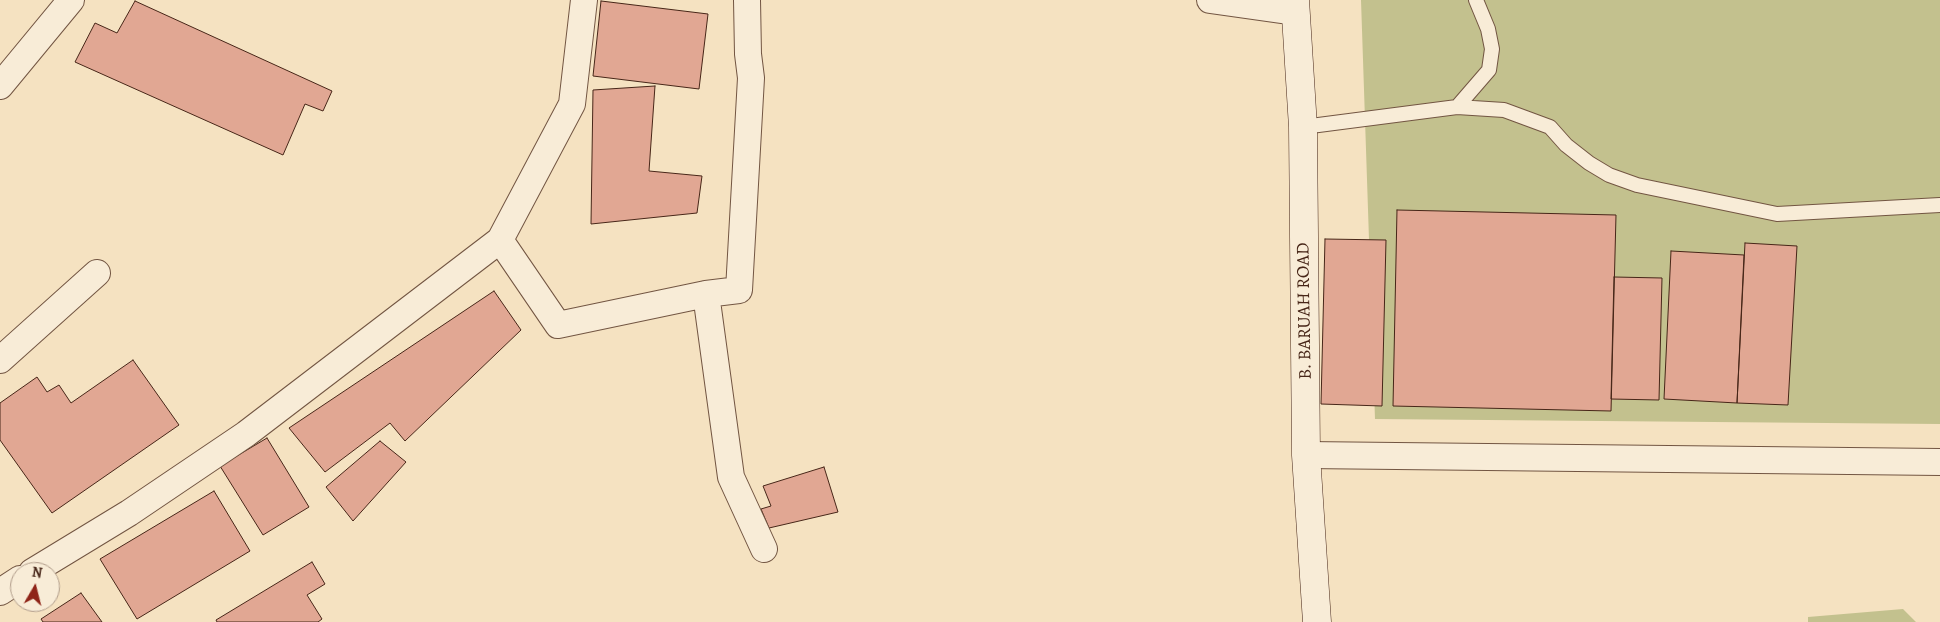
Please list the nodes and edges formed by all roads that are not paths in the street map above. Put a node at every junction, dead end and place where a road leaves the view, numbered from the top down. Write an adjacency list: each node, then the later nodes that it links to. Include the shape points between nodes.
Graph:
1 (71, 0): 7 (street)
2 (584, 0): 11 (street, via 572,104)
3 (747, 0): 13 (street, via 751,78 739,290)
4 (1210, 0): 6 (street)
5 (1476, 0): 8 (lane, via 1488,29 1492,50 1489,70)
6 (1295, 6): 9 (main road, B. BARUAH ROAD)
7 (4, 74)
8 (1457, 107): 9 (lane); 10 (lane, via 1504,110 1550,127 1589,164 1637,185 1777,214)
9 (1303, 127): 15 (main road, B. BARUAH ROAD)
10 (1940, 205)
11 (500, 240): 13 (street, via 558,325); 18 (street, via 246,434)
12 (97, 273): 14 (street)
13 (706, 294): 17 (street, via 731,477)
14 (0, 360)
15 (1306, 455): 16 (street); 19 (main road, B. BARUAH ROAD)
16 (1940, 462)
17 (764, 549)
18 (48, 562)
19 (1317, 622)

